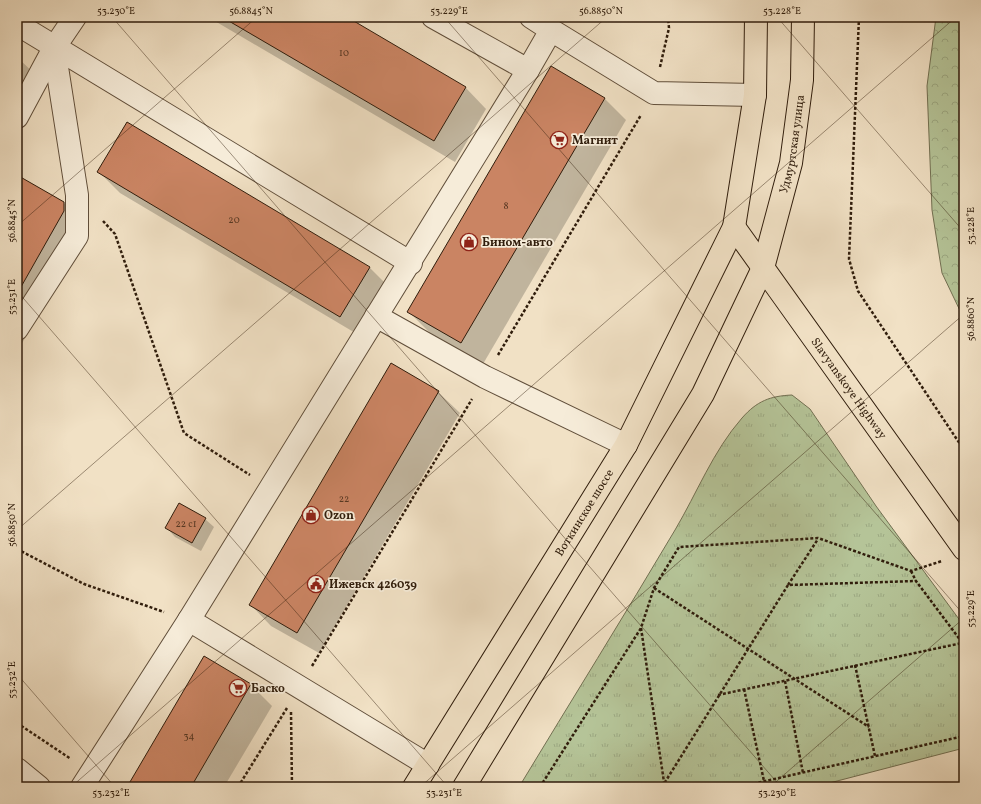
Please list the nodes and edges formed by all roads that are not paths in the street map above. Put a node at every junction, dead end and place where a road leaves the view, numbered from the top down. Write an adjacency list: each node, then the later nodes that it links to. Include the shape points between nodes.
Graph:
1 (75, 17): 8 (lane)
2 (432, 17): 9 (lane)
3 (531, 17): 7 (lane)
4 (756, 17): 10 (main road)
5 (803, 17): 14 (main road, Удмуртская улица, via 802,80 791,163)
6 (17, 24): 8 (lane)
7 (551, 30): 9 (lane); 10 (lane, via 654,93)
8 (54, 48): 11 (lane); 13 (lane); 16 (lane, via 77,194 77,236)
9 (528, 70): 13 (lane)
10 (755, 95): 12 (main road)
11 (17, 117)
12 (734, 227): 14 (main road, Slavyanskoye Highway); 17 (main road, Воткинское шоссе)
13 (411, 263): 15 (lane)
14 (763, 268): 18 (main road, Slavyanskoye Highway); 25 (main road, via 703,394)
15 (376, 316): 17 (lane, via 485,376); 19 (lane)
16 (17, 329)
17 (626, 445): 20 (main road, Воткинское шоссе)
18 (964, 549)
19 (190, 620): 20 (lane, via 295,694); 22 (lane)
20 (428, 764): 24 (main road, Воткинское шоссе)
21 (17, 769): 23 (lane)
22 (86, 780)
23 (39, 787)
24 (414, 787)
25 (464, 787)

